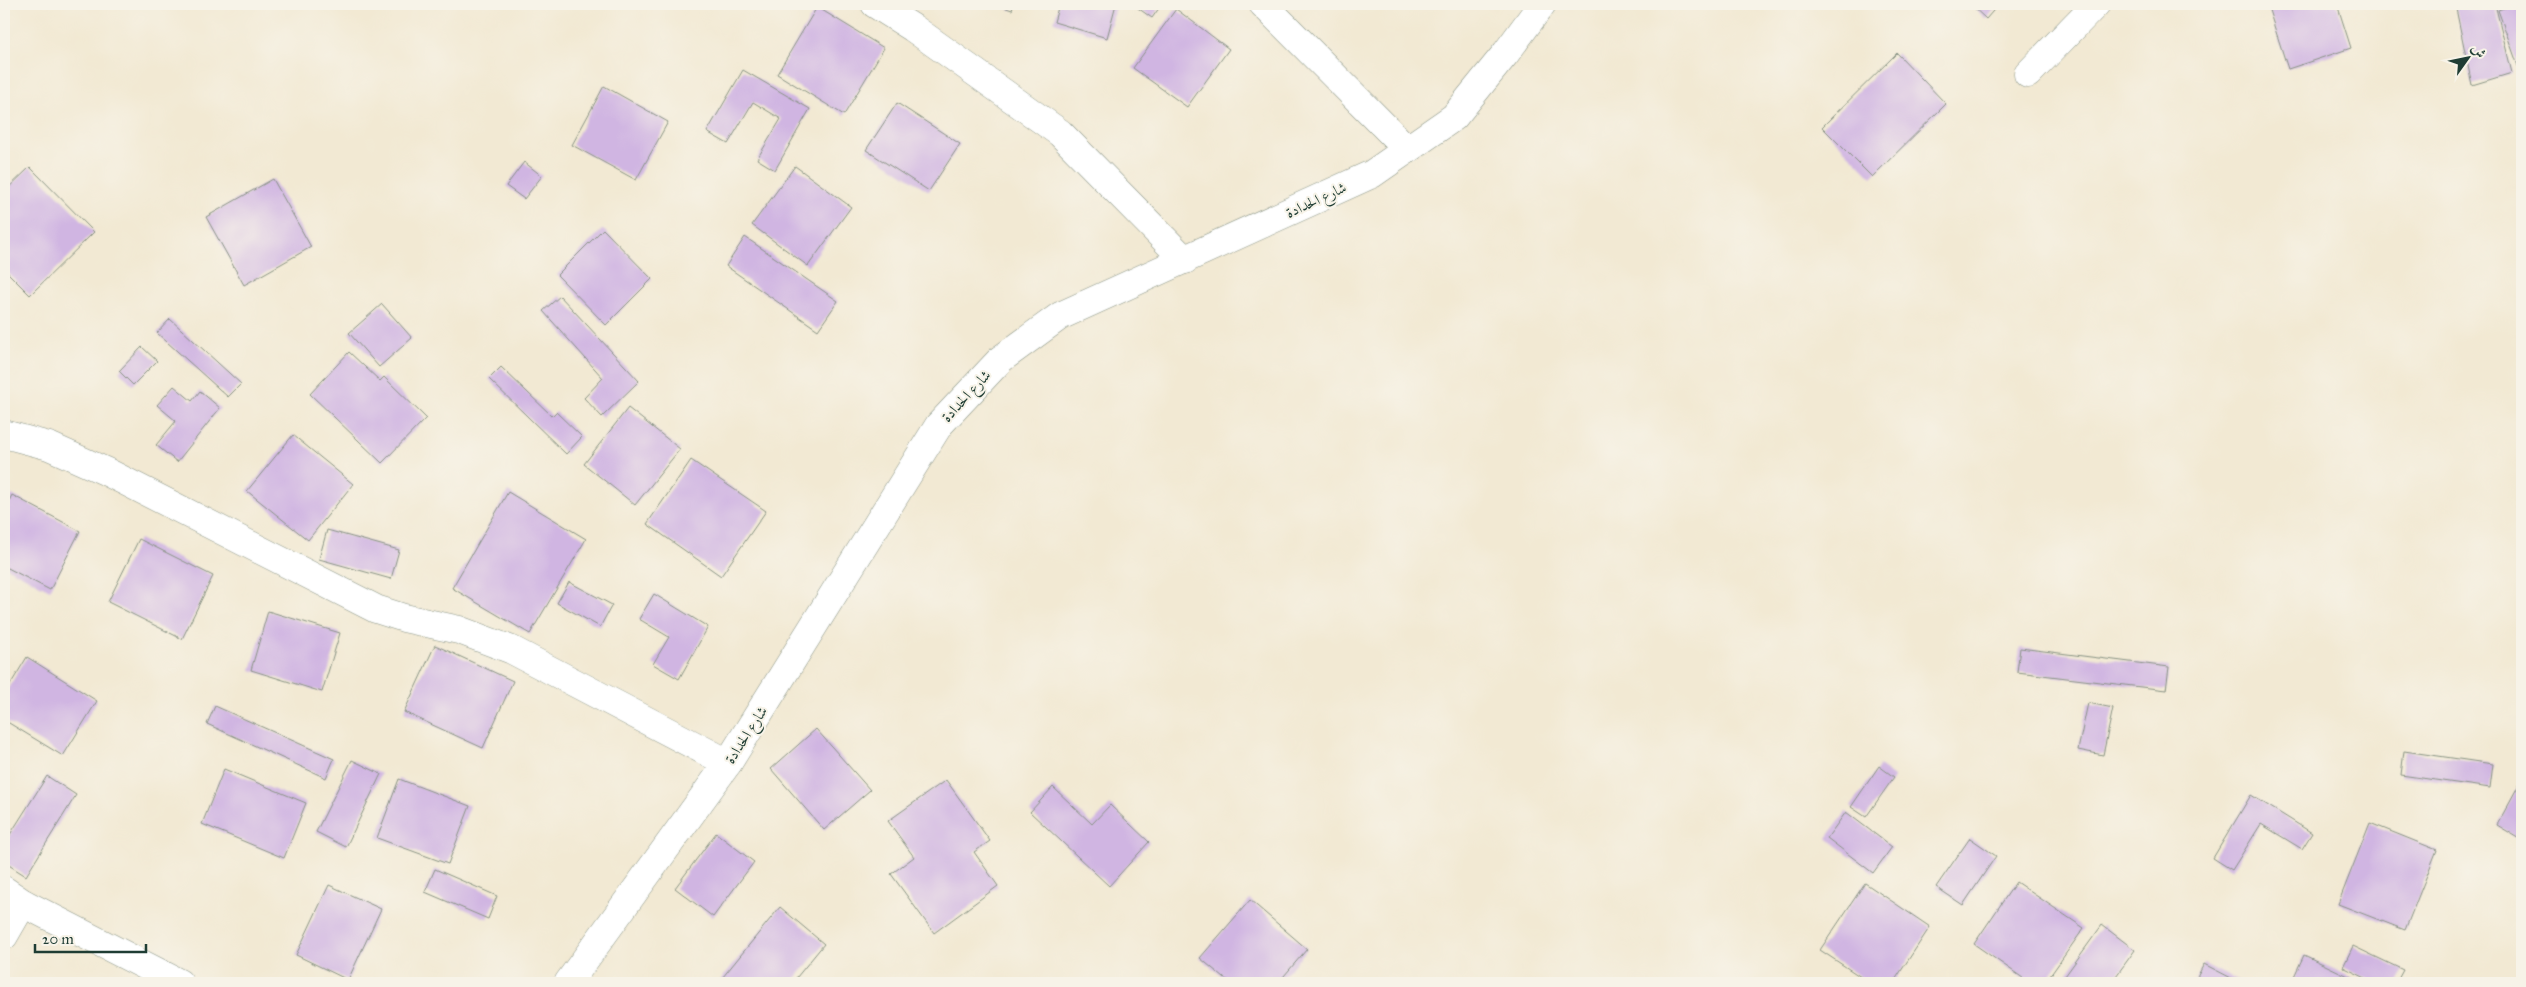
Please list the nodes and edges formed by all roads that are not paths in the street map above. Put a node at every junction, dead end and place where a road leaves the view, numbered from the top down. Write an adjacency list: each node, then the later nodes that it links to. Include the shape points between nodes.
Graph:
1 (875, 4): 7 (street, via 1060,133)
2 (1263, 4): 6 (street)
3 (1542, 4): 6 (street, شارع الحدادة, via 1454,117)
4 (2096, 4): 5 (street)
5 (2028, 74)
6 (1407, 149): 7 (street, شارع الحدادة, via 1372,174)
7 (1185, 260): 9 (street, شارع الحدادة, via 1060,316 1001,359 939,425)
8 (4, 434): 9 (street, via 49,446 107,472 376,609 459,630 512,650)
9 (728, 763): 13 (street, شارع الحدادة)
10 (13, 896): 11 (street); 12 (street)
11 (4, 936)
12 (179, 983)
13 (568, 983)

